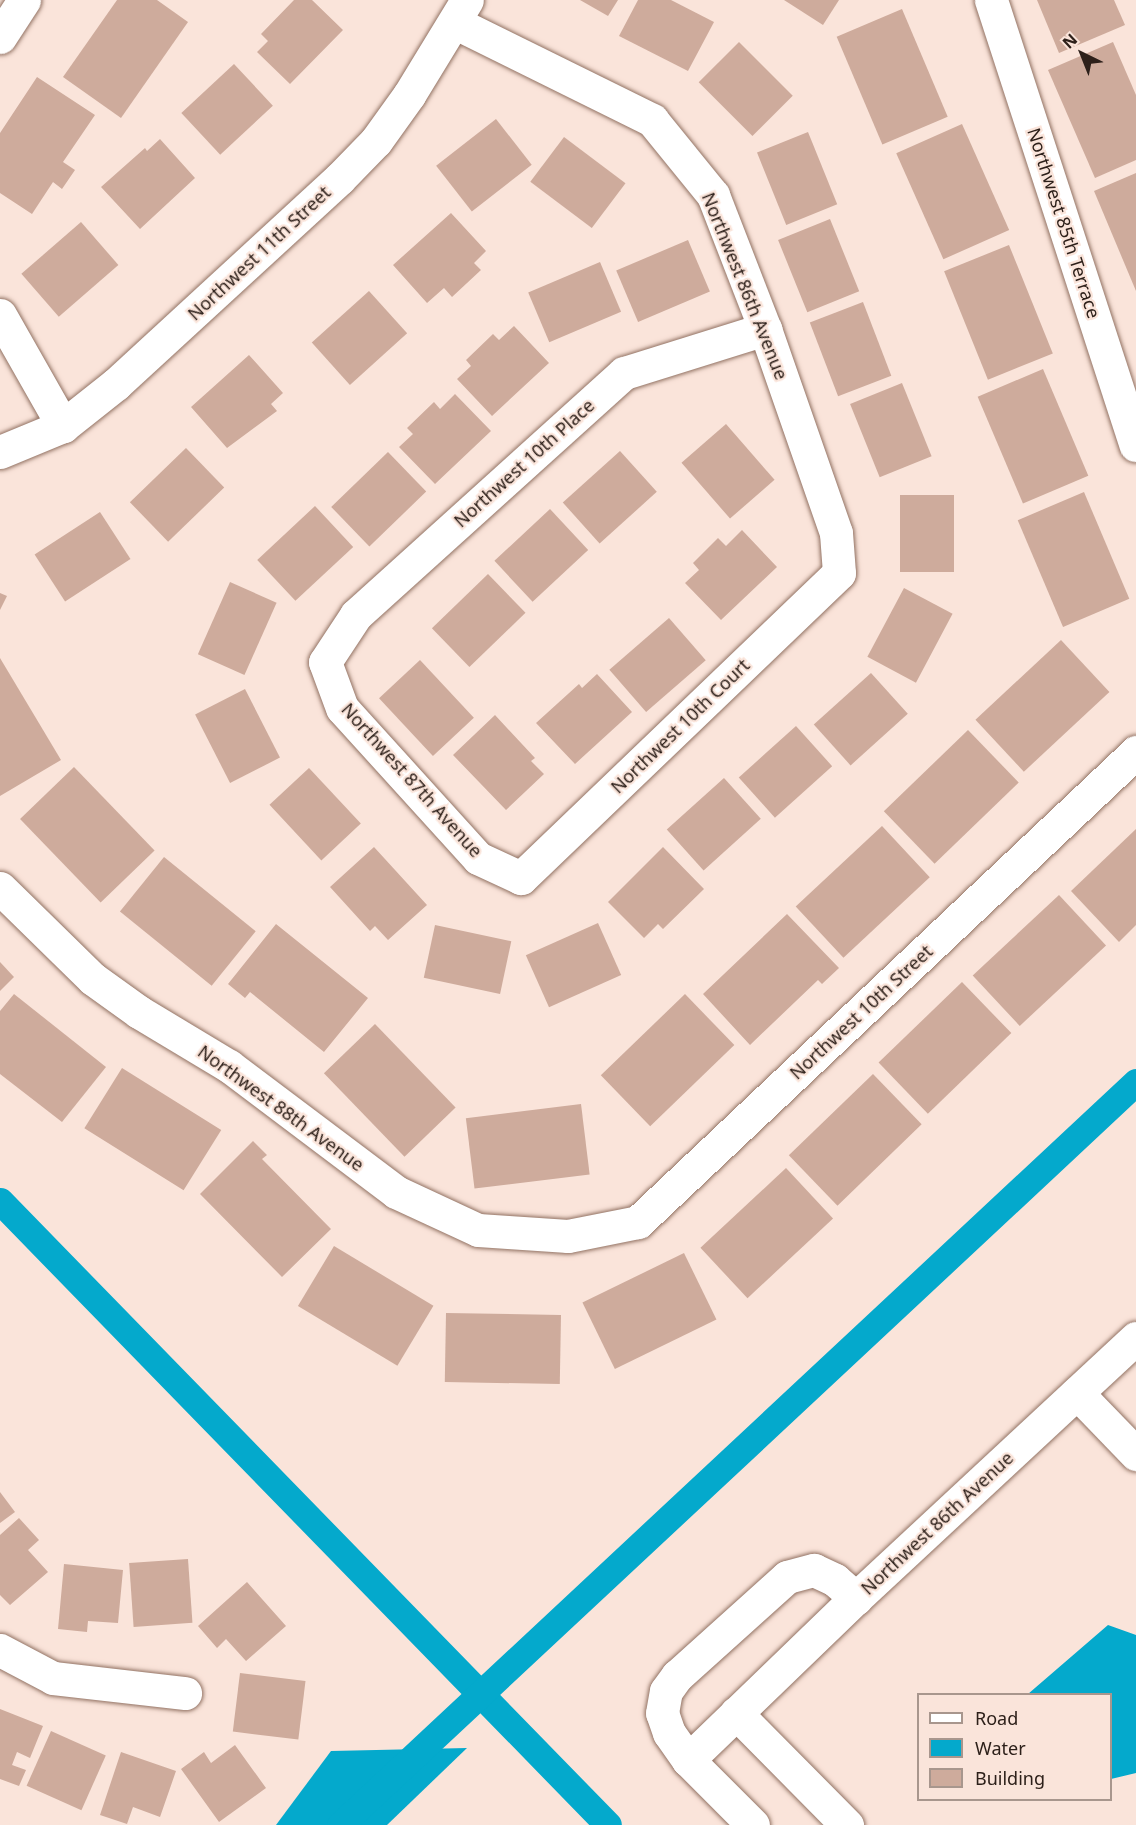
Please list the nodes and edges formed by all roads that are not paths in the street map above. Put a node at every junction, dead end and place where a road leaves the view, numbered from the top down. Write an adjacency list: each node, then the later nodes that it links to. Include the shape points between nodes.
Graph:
1 (24, 0): 4 (street)
2 (991, 0): 8 (street, Northwest 85th Terrace)
3 (461, 12): 6 (street, Northwest 86th Avenue, via 651,120 713,195); 7 (street, Northwest 11th Street, via 382,132 346,171 207,302)
4 (0, 37)
5 (0, 315): 7 (street)
6 (765, 329): 10 (street, Northwest 86th Avenue, via 836,533); 11 (street, Northwest 10th Place, via 624,373 356,615)
7 (63, 426): 9 (street, Northwest 11th Street)
8 (1136, 446)
9 (0, 452)
10 (839, 573): 13 (street, Northwest 10th Court)
11 (325, 662): 13 (street, Northwest 87th Avenue, via 342,708 478,858)
12 (1136, 752): 15 (street, Northwest 10th Street, via 638,1222)
13 (521, 878)
14 (0, 888): 15 (street, Northwest 88th Avenue, via 93,979 139,1012 229,1066 396,1192 478,1230)
15 (568, 1236)
16 (1136, 1338): 17 (street, Northwest 86th Avenue)
17 (1077, 1393): 18 (street); 19 (street, Northwest 86th Avenue)
18 (1136, 1454)
19 (856, 1598): 22 (street); 23 (street, Northwest 86th Avenue, via 835,1580 814,1570 787,1577 677,1676 666,1691 662,1713 669,1733)
20 (0, 1650): 21 (street, via 53,1678)
21 (185, 1693)
22 (736, 1713): 23 (street); 25 (street)
23 (688, 1760): 24 (street, Northwest 86th Avenue)
24 (753, 1825)
25 (848, 1825)

